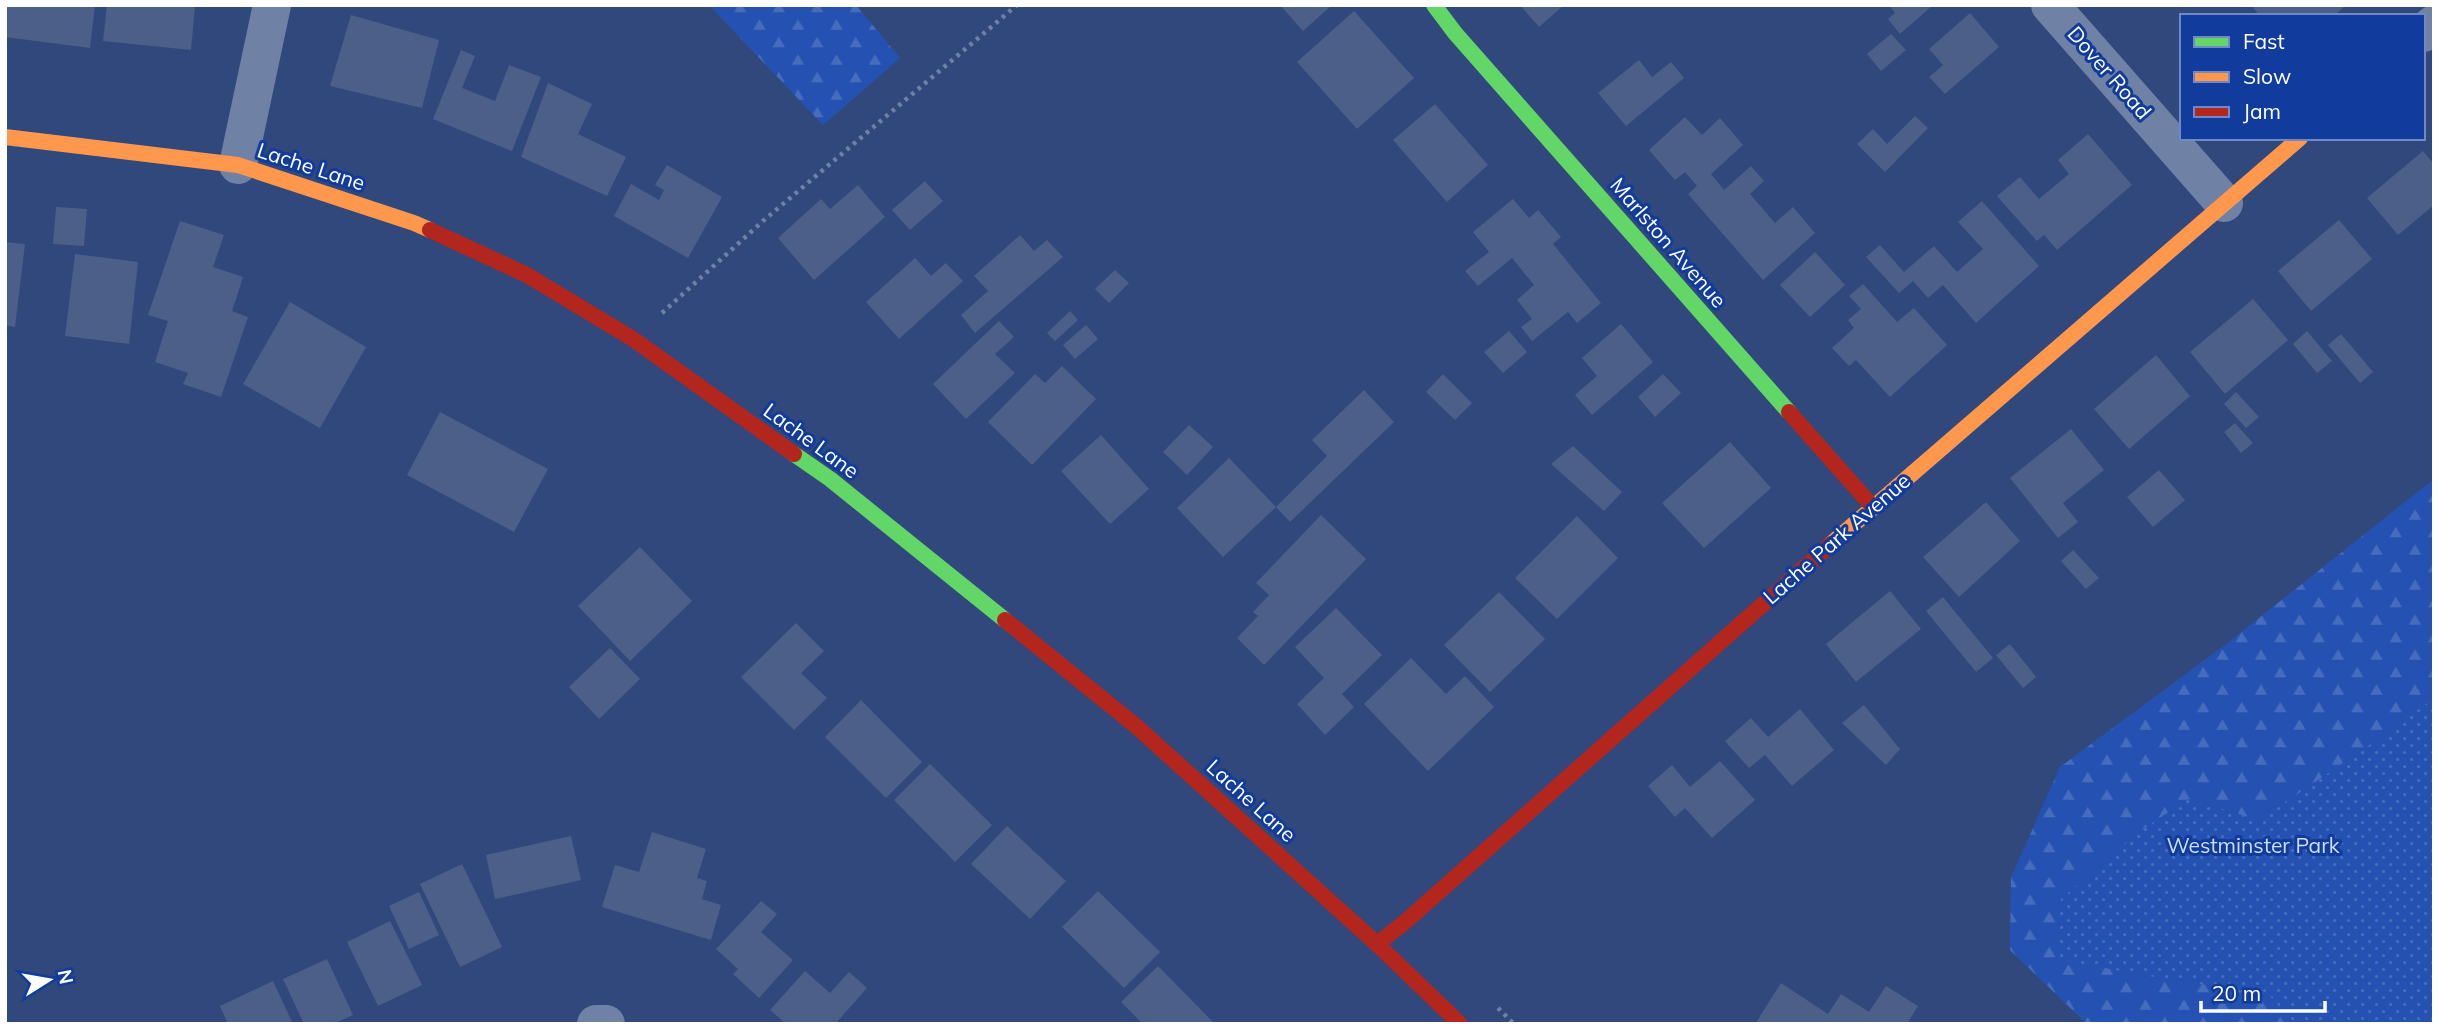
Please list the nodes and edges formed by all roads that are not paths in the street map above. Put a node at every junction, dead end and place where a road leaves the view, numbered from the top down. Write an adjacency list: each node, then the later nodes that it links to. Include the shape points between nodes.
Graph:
1 (272, 5): 6 (street)
2 (1434, 5): 8 (street, Marlston Avenue)
3 (2050, 5): 7 (street, Dover Road)
4 (5, 137): 6 (street, Lache Lane)
5 (2298, 140): 7 (street, Lache Park Avenue)
6 (238, 165): 9 (street, Lache Lane, via 414,223 527,275 633,340 830,479 1125,717)
7 (2224, 204): 8 (street, Lache Park Avenue)
8 (1873, 507): 9 (street, Lache Park Avenue)
9 (1377, 944): 12 (street, Lache Lane)
10 (596, 1024): 11 (street)
11 (607, 1024)
12 (1460, 1024)

